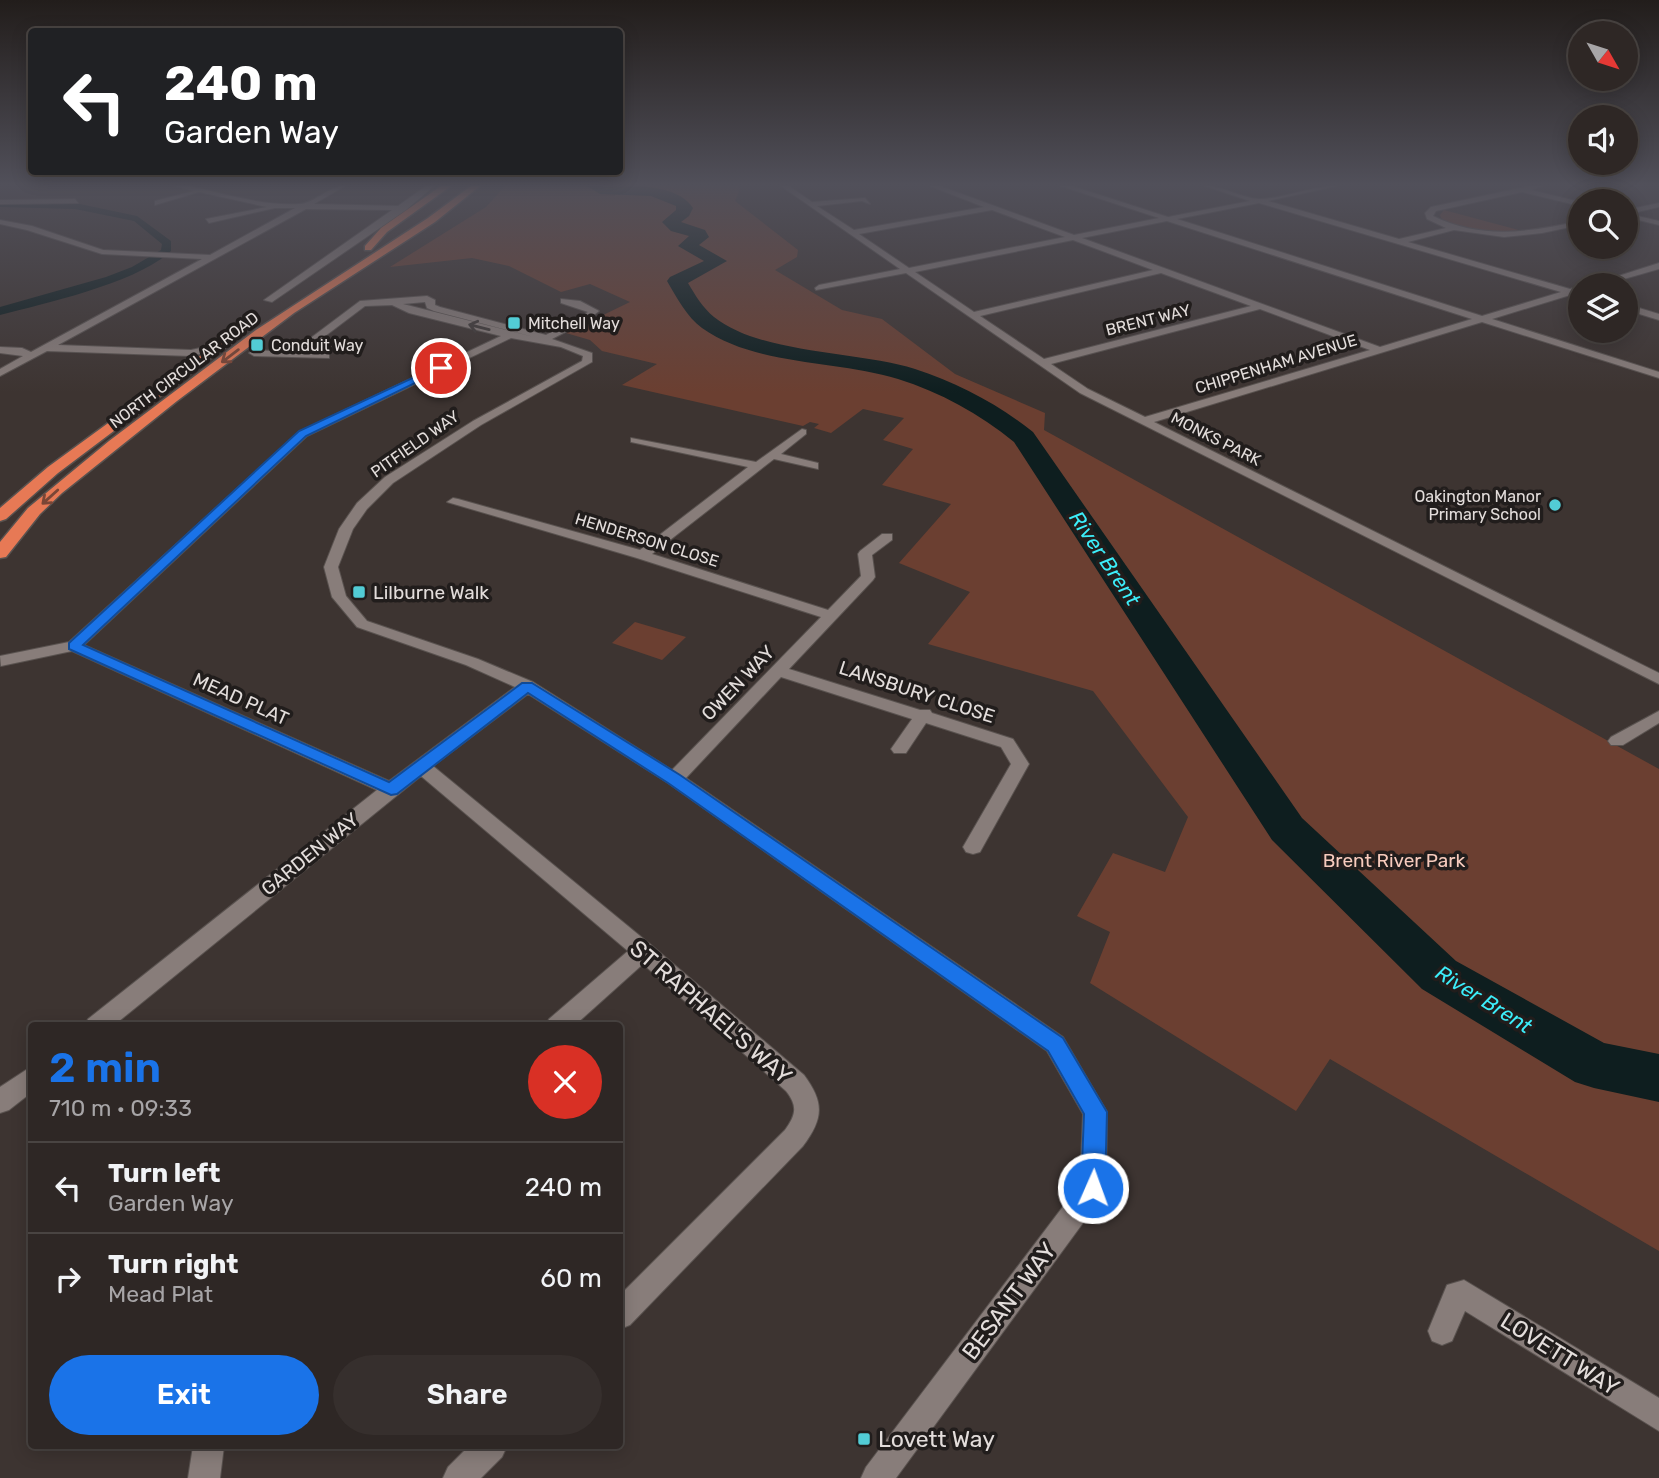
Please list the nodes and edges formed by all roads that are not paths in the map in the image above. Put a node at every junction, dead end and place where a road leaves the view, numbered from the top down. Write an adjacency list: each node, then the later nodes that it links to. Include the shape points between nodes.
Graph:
1 (154, 255): 11 (street)
2 (217, 255): 11 (street)
3 (335, 255): 19 (street)
4 (357, 255): 29 (highway, NORTH CIRCULAR ROAD)
5 (376, 255): 49 (highway, NORTH CIRCULAR ROAD, one-way to 49, via 289,311 82,470 34,511)
6 (884, 255): 14 (street, MONKS PARK)
7 (988, 255): 14 (street)
8 (1121, 255): 13 (street)
9 (1281, 255): 26 (street)
10 (1439, 255): 17 (street)
11 (213, 257): 30 (street)
12 (1659, 266): 15 (street)
13 (1162, 270): 22 (street); 24 (street)
14 (907, 271): 16 (street); 24 (street, MONKS PARK)
15 (1635, 273)
16 (819, 288)
17 (1568, 290)
18 (1568, 295): 26 (street, CHIPPENHAM AVENUE)
19 (270, 300)
20 (564, 301): 28 (street, via 594,311)
21 (398, 302): 27 (street, one-way to 21, via 401,307); 27 (street, via 426,299 432,302 430,306); 34 (street, via 363,303)
22 (1261, 306): 31 (street); 37 (street, BRENT WAY)
23 (1638, 311): 25 (street)
24 (972, 315): 37 (street, MONKS PARK)
25 (1659, 317)
26 (1481, 319): 31 (street, CHIPPENHAM AVENUE); 39 (street)
27 (508, 330): 28 (street); 52 (street, via 303,433)
28 (546, 339): 56 (street, PITFIELD WAY, via 573,346 588,355 587,362 477,423 388,480 346,529 331,568 340,597 362,624)
29 (219, 346): 30 (street, via 191,353); 47 (highway, NORTH CIRCULAR ROAD, via 53,470)
30 (44, 348): 35 (street)
31 (1377, 349): 40 (street, CHIPPENHAM AVENUE)
32 (0, 351): 35 (street, via 23,351)
33 (254, 353): 34 (street)
34 (295, 354): 36 (street)
35 (30, 356): 38 (street)
36 (325, 356)
37 (1042, 363): 40 (street, MONKS PARK, via 1084,391)
38 (0, 373)
39 (1659, 375)
40 (1145, 421): 55 (street, MONKS PARK)
41 (802, 432): 43 (street)
42 (635, 440): 44 (street)
43 (772, 455): 44 (street); 45 (street)
44 (759, 466): 50 (street)
45 (814, 466)
46 (453, 502): 50 (street, HENDERSON CLOSE)
47 (0, 516)
48 (887, 537): 51 (street, OWEN WAY, via 864,554 868,577)
49 (0, 553)
50 (642, 555): 51 (street, HENDERSON CLOSE)
51 (830, 615): 54 (street, OWEN WAY)
52 (74, 646): 53 (street); 63 (street, MEAD PLAT)
53 (1, 661)
54 (780, 671): 57 (street, LANSBURY CLOSE); 62 (street, OWEN WAY)
55 (1659, 679)
56 (527, 686): 61 (street, GARDEN WAY); 62 (street, BESANT WAY)
57 (924, 714): 60 (street); 64 (street, LANSBURY CLOSE, via 1007,743 1020,764)
58 (1659, 716): 59 (street)
59 (1617, 741)
60 (900, 749)
61 (421, 766): 63 (street, GARDEN WAY); 65 (street, ST RAPHAEL'S WAY)
62 (674, 779): 77 (street, BESANT WAY, via 1055,1044 1095,1112 1093,1188)
63 (391, 789): 66 (street, GARDEN WAY)
64 (973, 847)
65 (643, 951): 67 (street); 70 (street, ST RAPHAEL'S WAY, via 795,1083 807,1098 807,1122)
66 (101, 1022)
67 (562, 1022)
68 (28, 1080): 69 (street)
69 (0, 1102)
70 (623, 1312)
71 (1442, 1331): 72 (street, LOVETT WAY, via 1460,1293 1468,1295)
72 (1659, 1416)
73 (209, 1449): 75 (street)
74 (488, 1449): 76 (street)
75 (204, 1478)
76 (459, 1478)
77 (877, 1478)

